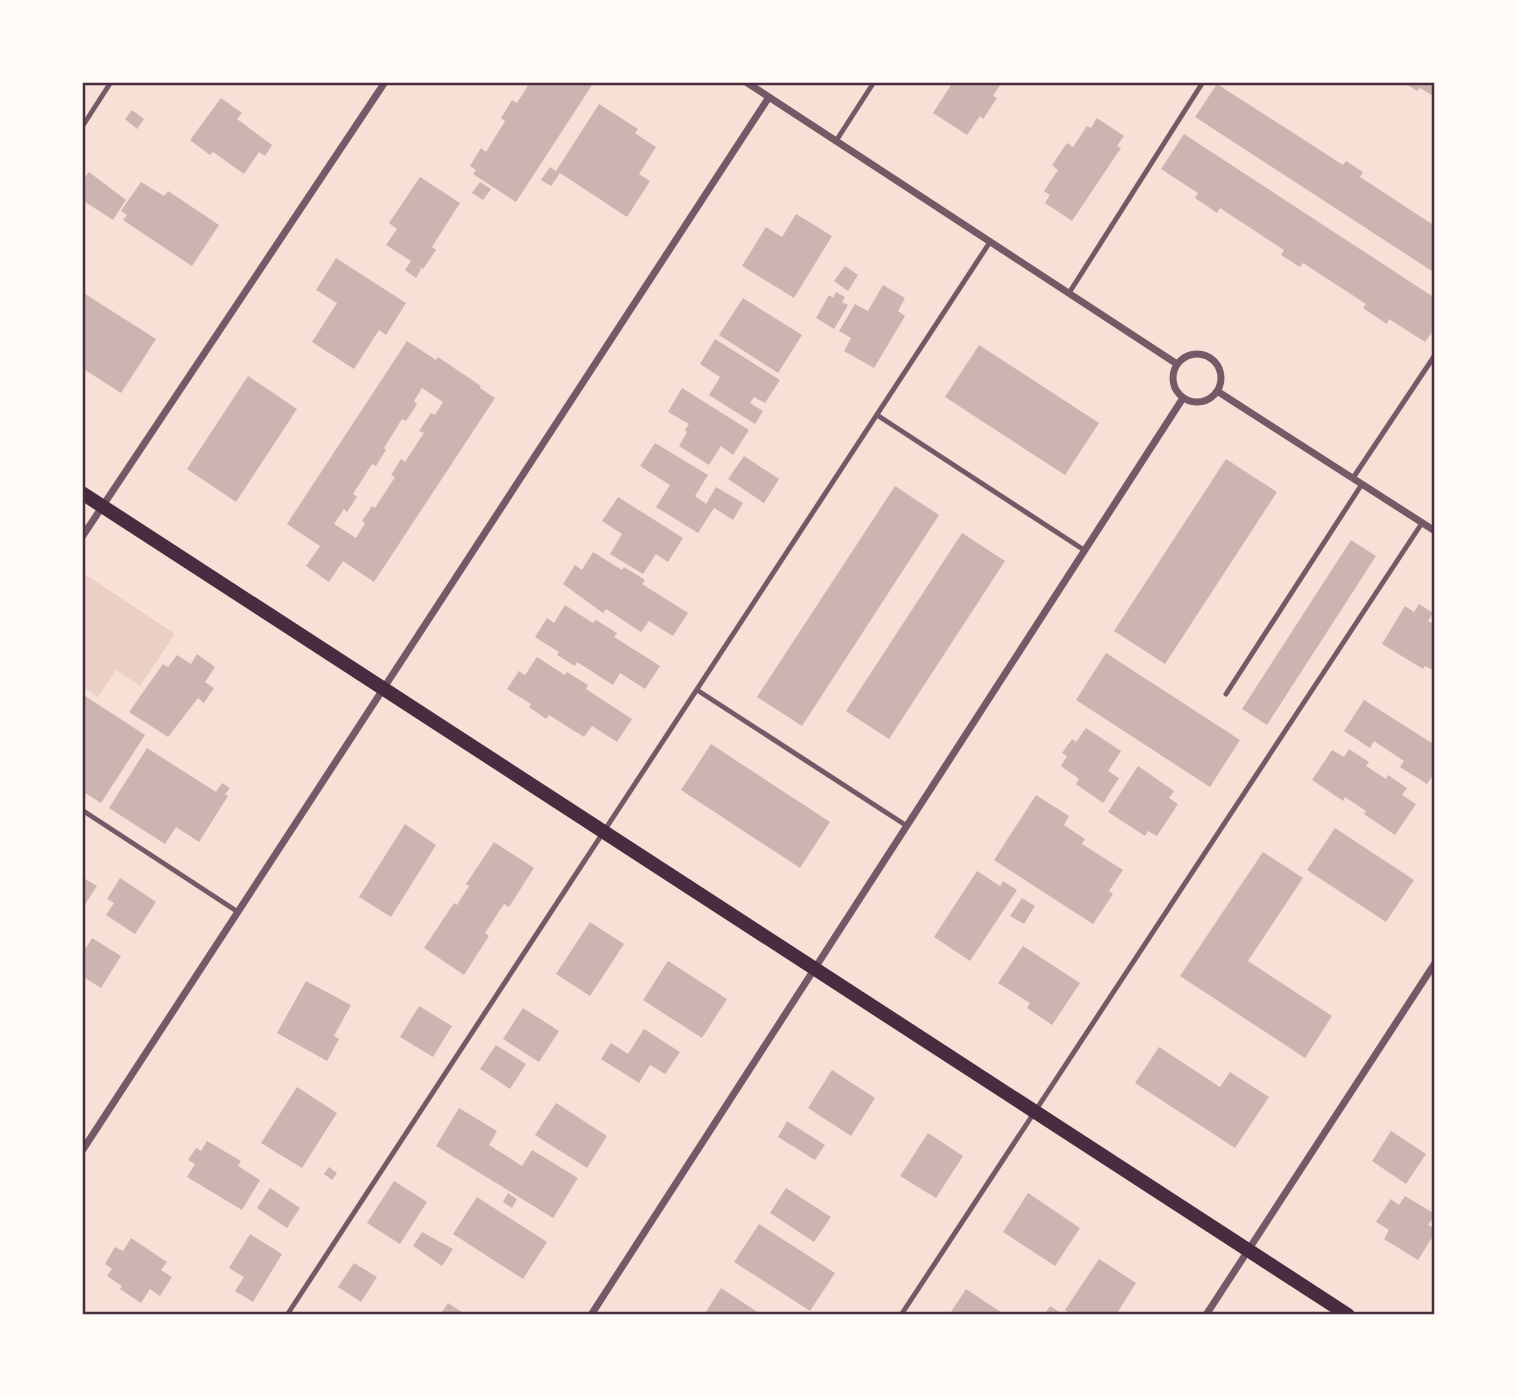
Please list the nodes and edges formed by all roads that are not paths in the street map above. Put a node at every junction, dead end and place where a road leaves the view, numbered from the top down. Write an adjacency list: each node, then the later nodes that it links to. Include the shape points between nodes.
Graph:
1 (111, 82): 7 (lane)
2 (385, 82): 19 (street)
3 (746, 82): 6 (street)
4 (874, 82): 8 (lane)
5 (1203, 82): 10 (lane)
6 (769, 97): 8 (street); 24 (street)
7 (82, 127)
8 (836, 141): 9 (street)
9 (990, 242): 10 (street); 15 (lane)
10 (1069, 293): 12 (street)
11 (1435, 355): 16 (lane)
12 (1177, 364): 13 (street, via 1190,354 1213,360 1220,375); 14 (street, via 1172,378)
13 (1217, 391): 14 (street, via 1198,402); 16 (street)
14 (1183, 398): 23 (street)
15 (877, 415): 23 (lane); 25 (lane)
16 (1353, 478): 17 (street)
17 (1362, 484): 20 (street); 26 (lane)
18 (82, 493): 19 (main road)
19 (103, 506): 22 (street); 24 (main road)
20 (1422, 523): 21 (street); 33 (lane)
21 (1435, 531)
22 (82, 537)
23 (1084, 550): 28 (street)
24 (383, 689): 29 (main road); 30 (street)
25 (697, 690): 28 (lane); 29 (lane)
26 (1226, 694)
27 (82, 810): 30 (lane)
28 (907, 825): 32 (street)
29 (604, 832): 32 (main road); 36 (lane)
30 (238, 912): 34 (street)
31 (1435, 963): 35 (street)
32 (815, 968): 33 (main road); 37 (street)
33 (1035, 1112): 35 (main road); 38 (lane)
34 (82, 1151)
35 (1248, 1250): 39 (street); 40 (main road)
36 (287, 1315)
37 (591, 1315)
38 (901, 1315)
39 (1206, 1315)
40 (1348, 1315)

